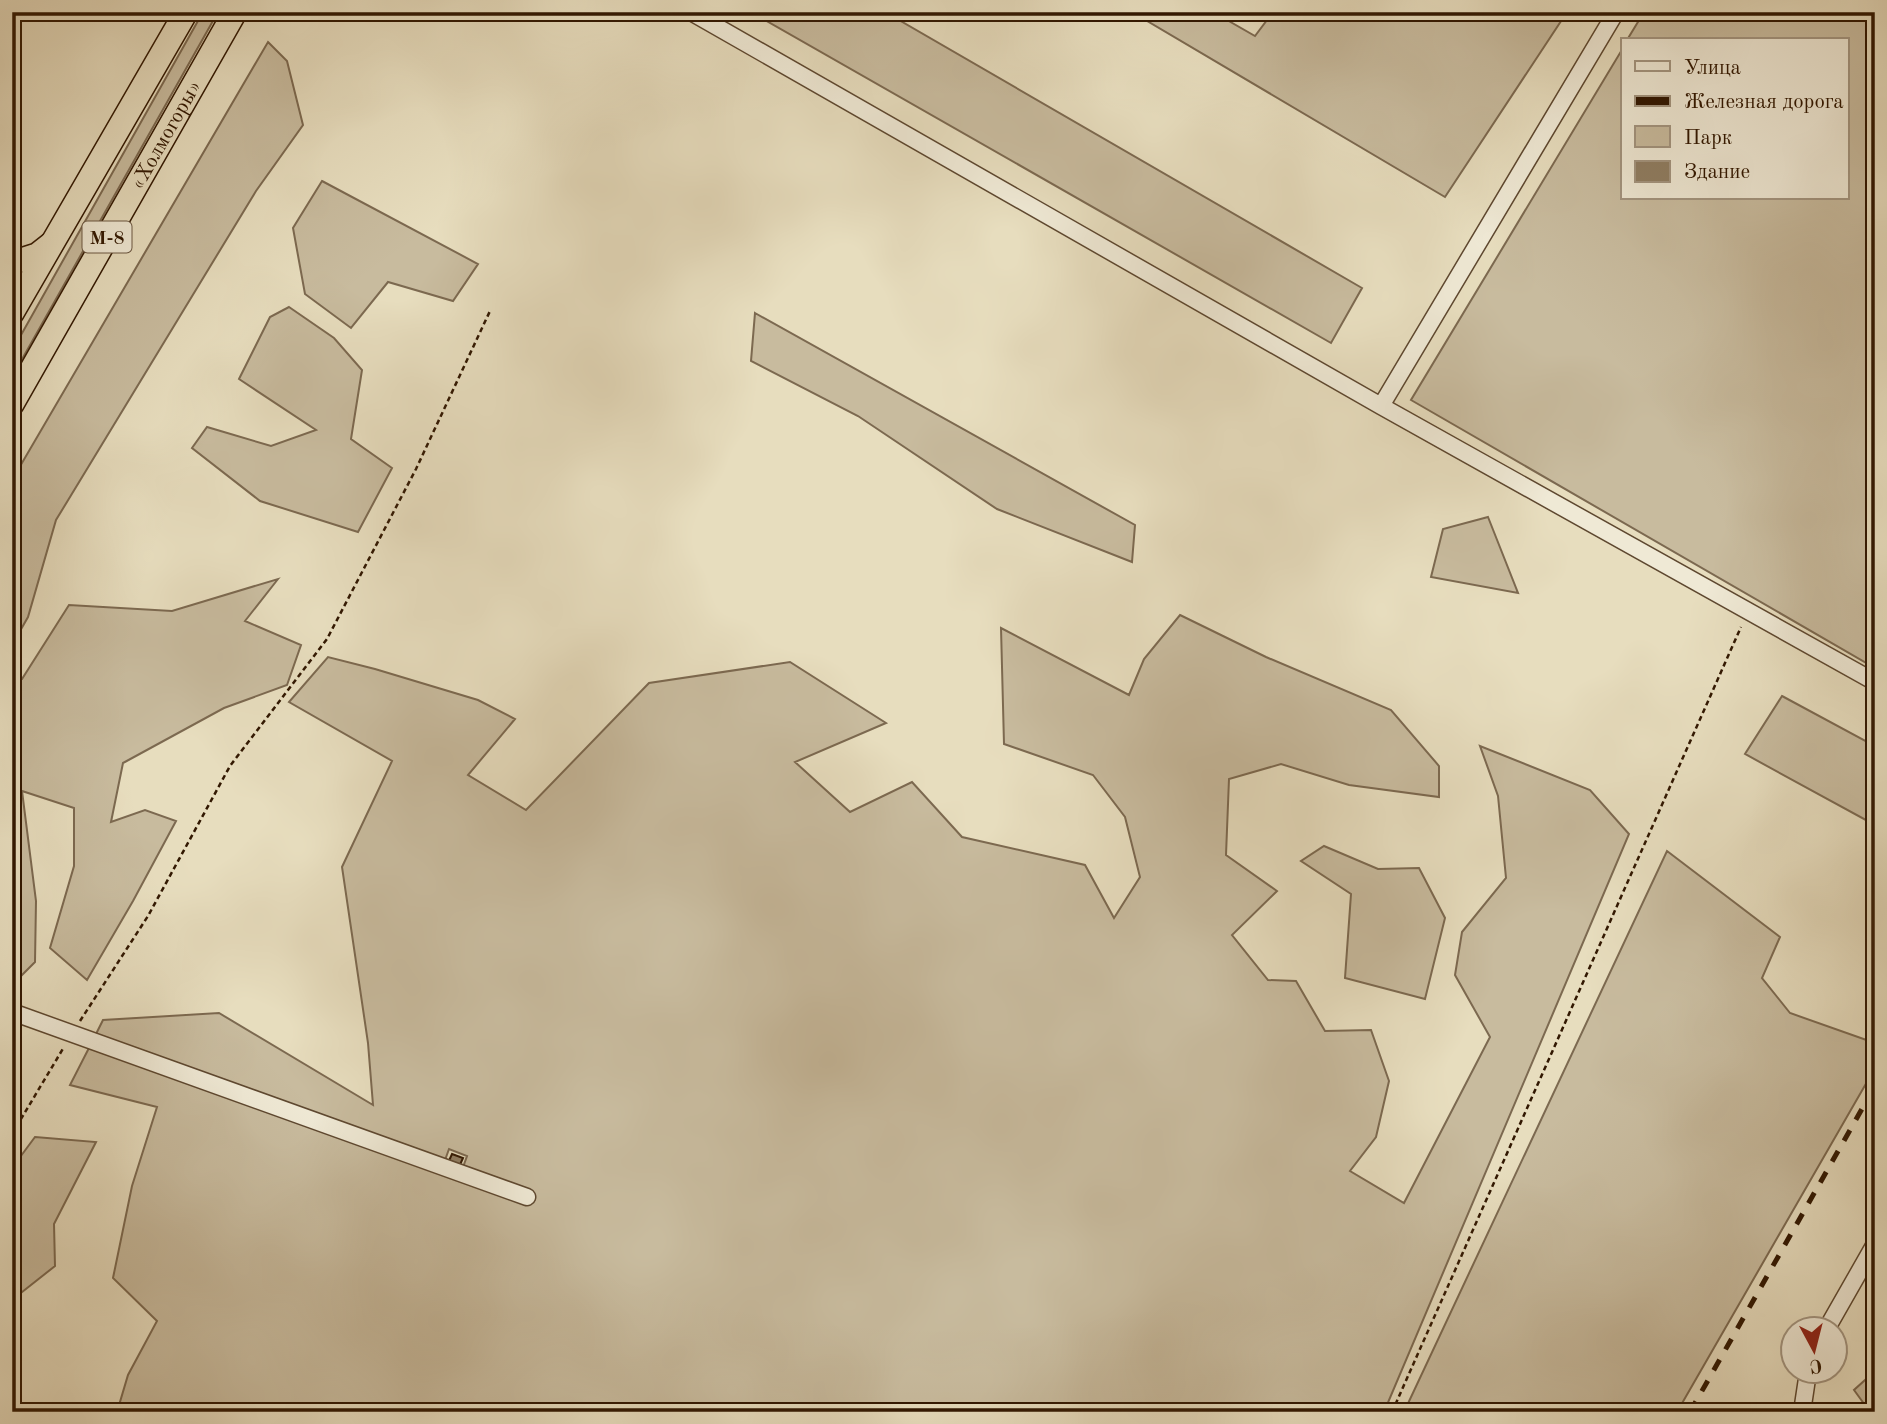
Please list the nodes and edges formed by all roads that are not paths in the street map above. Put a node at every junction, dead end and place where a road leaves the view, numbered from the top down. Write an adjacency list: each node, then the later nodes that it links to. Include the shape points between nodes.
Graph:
1 (186, 12): 5 (highway, «Холмогоры» / М-8)
2 (235, 12): 8 (highway, «Холмогоры» / М-8)
3 (691, 12): 9 (street)
4 (1616, 12): 9 (street)
5 (53, 243): 6 (highway); 7 (highway, «Холмогоры» / М-8)
6 (12, 264)
7 (12, 313)
8 (12, 404)
9 (1381, 406): 10 (street)
10 (1875, 681)
11 (12, 1012): 12 (street)
12 (527, 1197)
13 (1875, 1244): 14 (street)
14 (1833, 1316)
15 (1806, 1386): 16 (street)
16 (1802, 1412)

